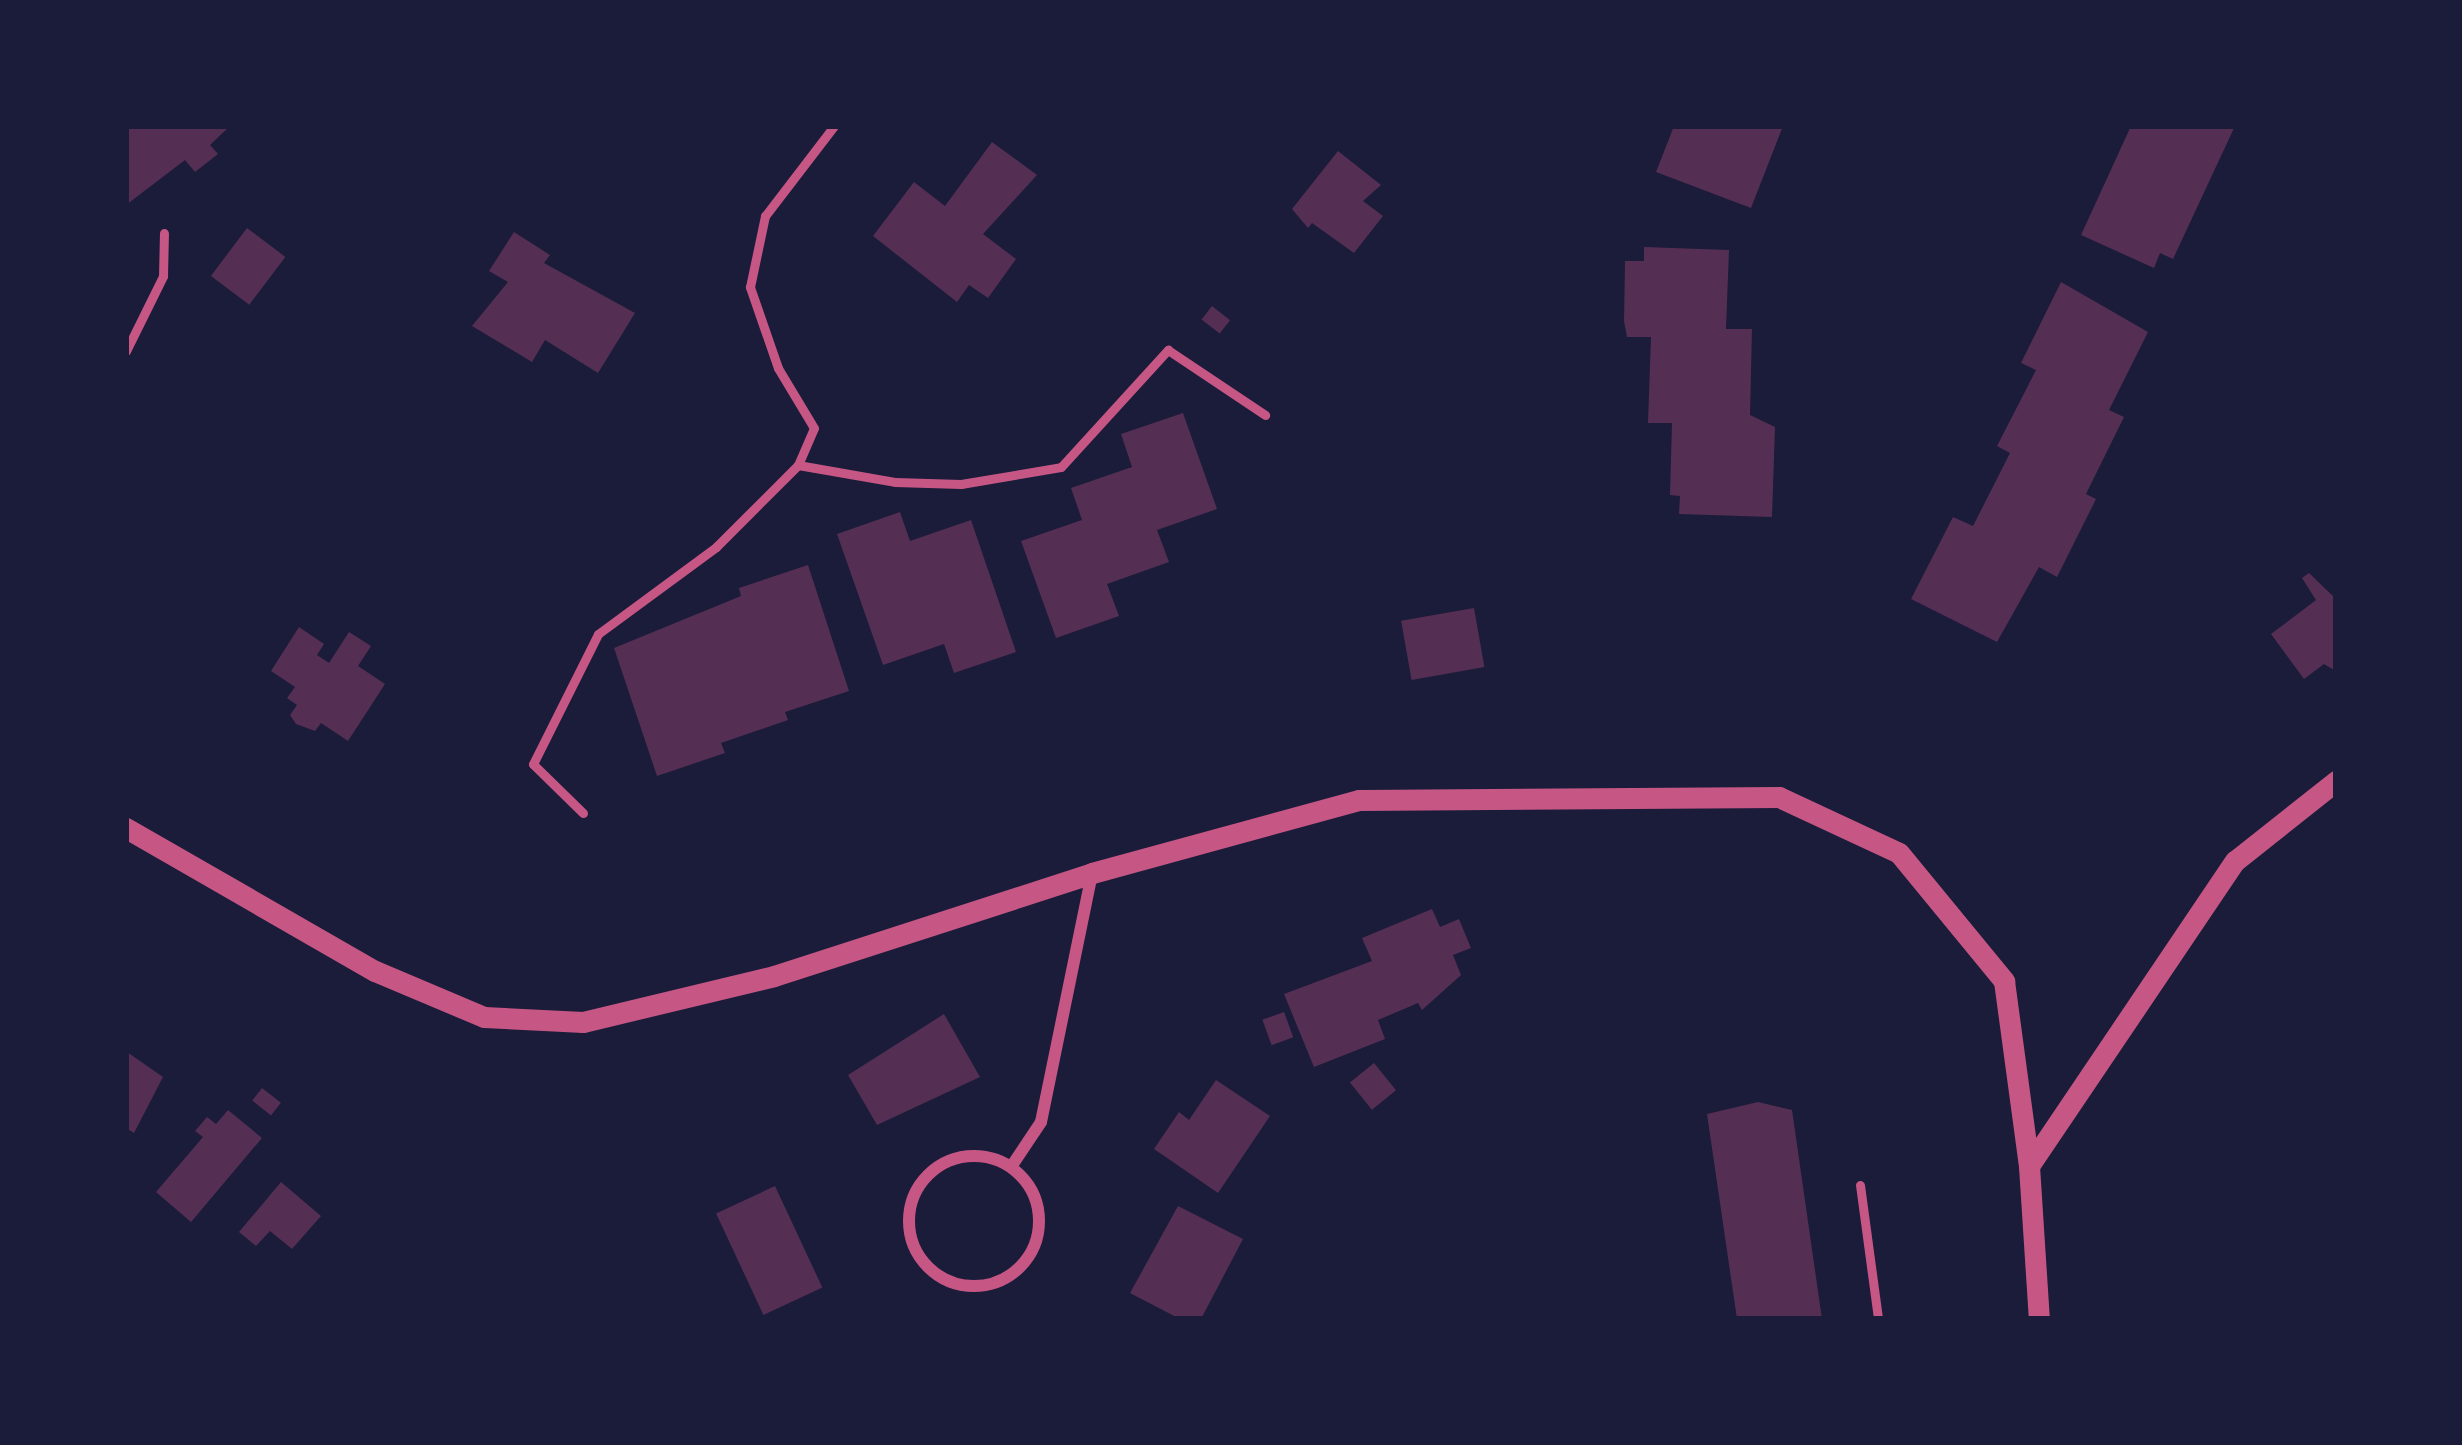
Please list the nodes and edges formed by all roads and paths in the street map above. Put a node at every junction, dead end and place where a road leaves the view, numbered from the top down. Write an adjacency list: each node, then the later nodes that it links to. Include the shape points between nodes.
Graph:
1 (834, 126): 5 (lane, via 765,216 750,287 778,368 814,428)
2 (164, 233): 3 (lane, via 163,276)
3 (126, 351)
4 (1265, 416): 5 (lane, via 1168,350 1061,467 961,484 895,482)
5 (798, 464): 7 (lane, via 716,547 598,634 533,764)
6 (2336, 781): 10 (street, via 2236,861)
7 (584, 813)
8 (126, 828): 9 (street, via 375,971 484,1017 583,1022 773,976)
9 (1092, 873): 10 (street, via 1359,800 1779,797 1899,853 2004,981); 11 (street, via 1041,1122)
10 (2029, 1166): 14 (street)
11 (1011, 1167): 11 (street, via 962,1156 920,1183 910,1232 937,1274 986,1285 1028,1258 1039,1209)
12 (1860, 1185): 13 (lane)
13 (1879, 1319)
14 (2038, 1319)

